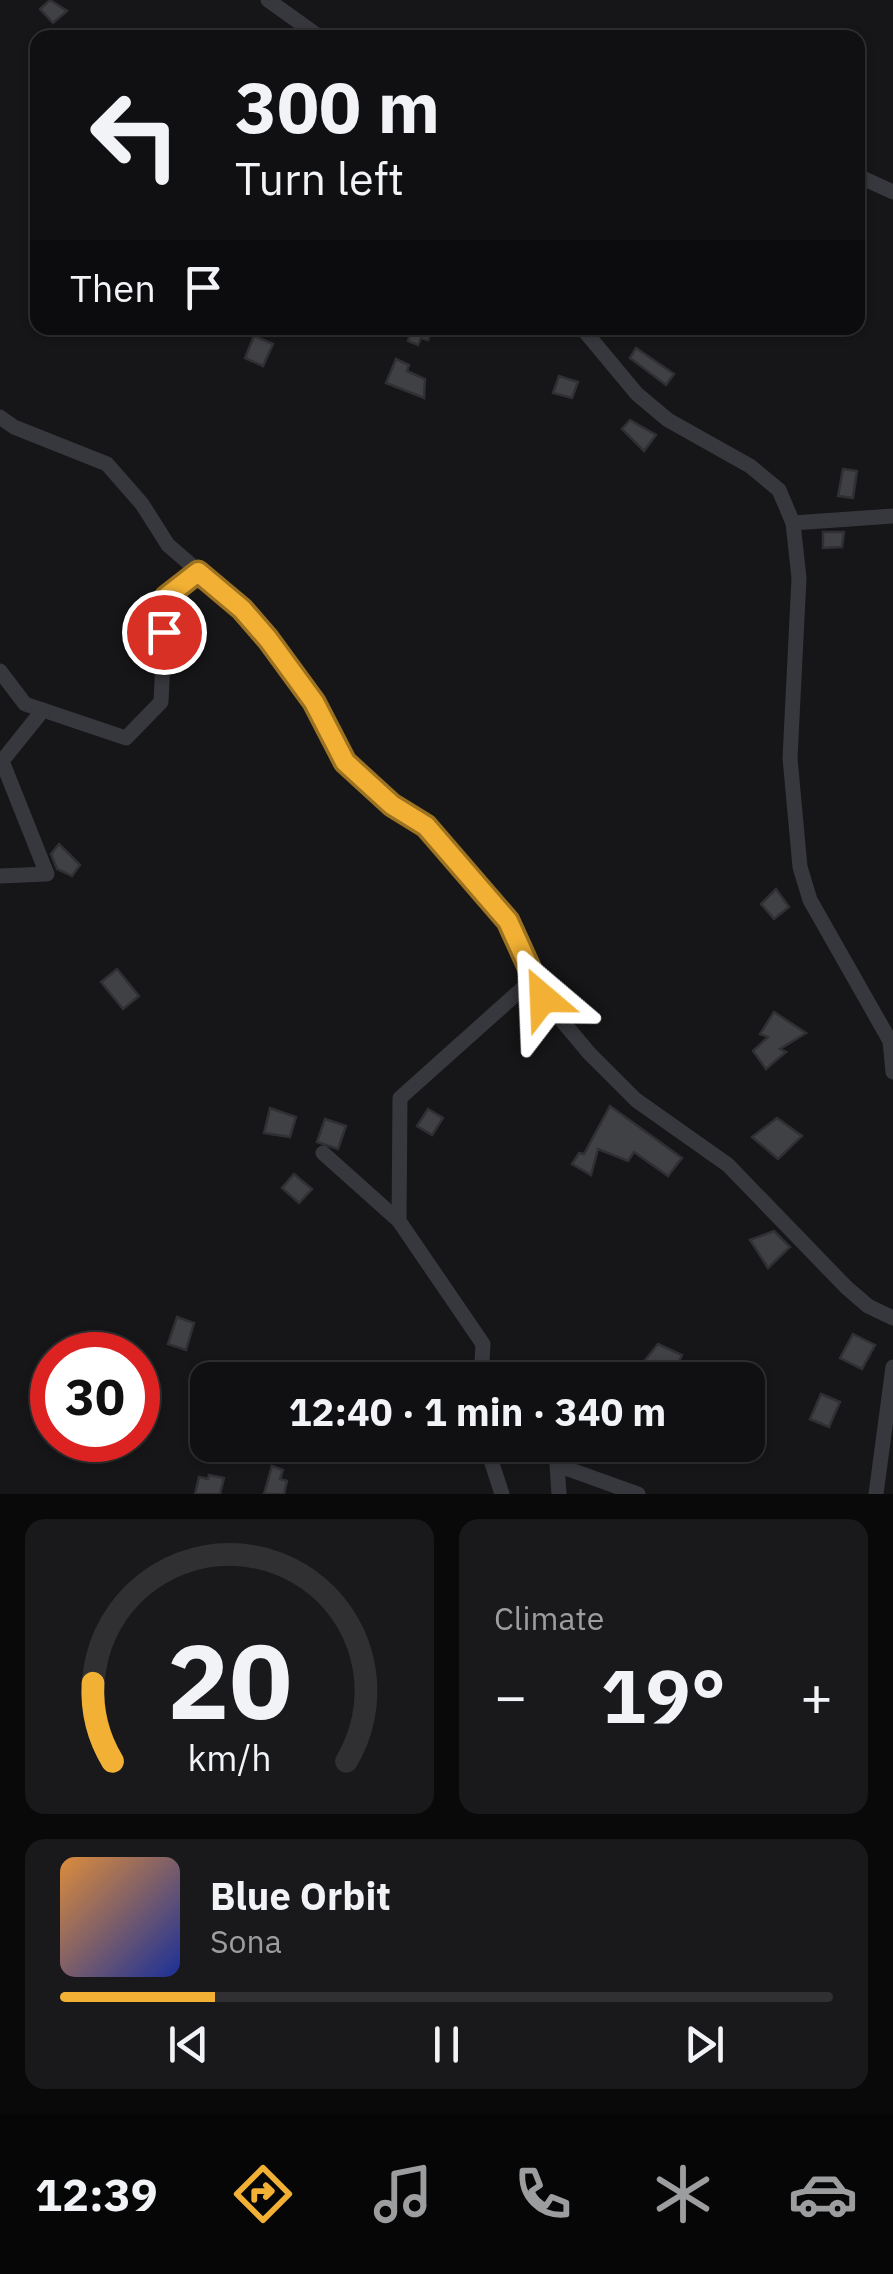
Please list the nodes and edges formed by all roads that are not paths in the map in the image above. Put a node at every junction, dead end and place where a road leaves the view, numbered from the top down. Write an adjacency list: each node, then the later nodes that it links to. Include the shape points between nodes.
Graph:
1 (268, 0): 2 (street)
2 (311, 30)
3 (865, 179): 4 (street)
4 (893, 192)
5 (588, 335): 8 (street, via 668,420 780,490)
6 (0, 417): 9 (street, via 107,464)
7 (893, 516): 8 (street)
8 (793, 523): 14 (street, via 799,578 790,758 800,868 810,900 890,1041)
9 (198, 572): 11 (street, via 166,597 160,702 126,738); 13 (street, via 268,639 314,702 345,762 426,826 508,921)
10 (0, 671): 11 (street, via 25,704)
11 (42, 710): 12 (street, via 2,761 47,874)
12 (0, 876)
13 (534, 979): 16 (street, via 400,1098); 17 (street, via 589,1053 636,1100 728,1165 846,1287)
14 (893, 1072)
15 (324, 1153): 16 (street)
16 (399, 1222): 18 (street, via 482,1344)
17 (893, 1318)
18 (482, 1362)
19 (893, 1367): 24 (street)
20 (492, 1462): 21 (street)
21 (502, 1494)
22 (559, 1494): 23 (street, via 556,1465)
23 (638, 1494)
24 (876, 1494)

